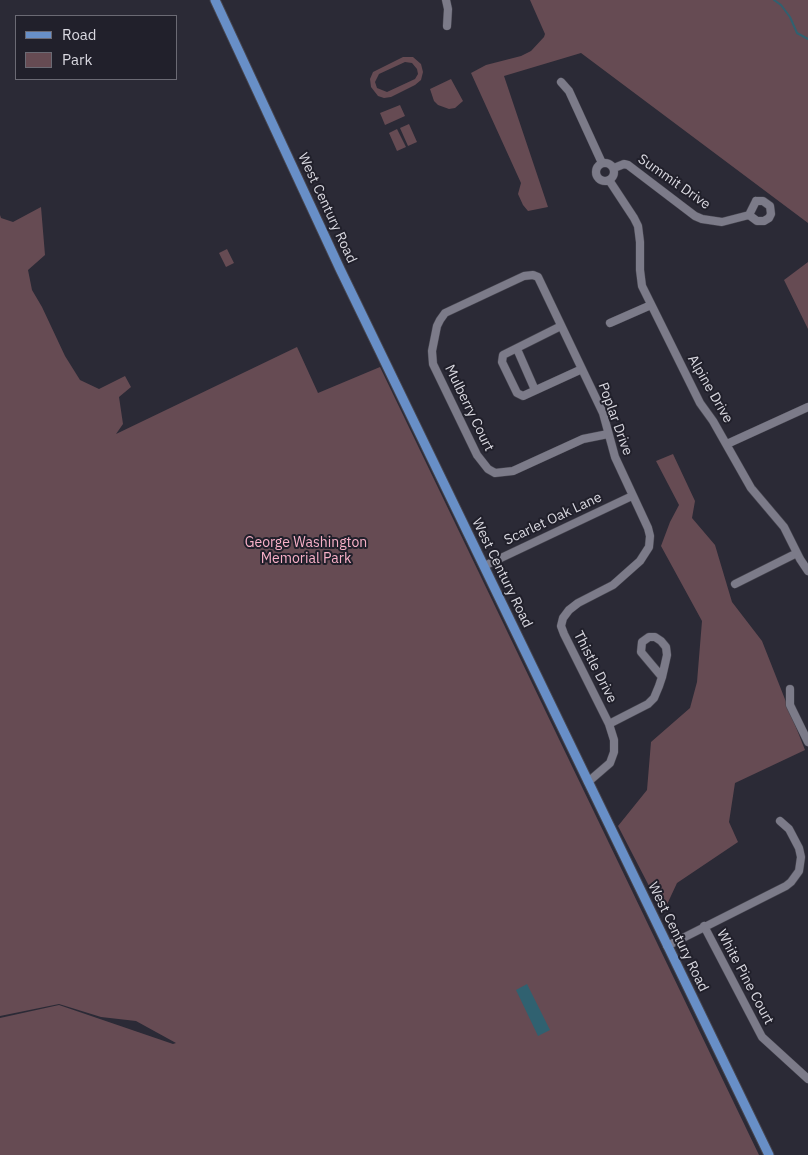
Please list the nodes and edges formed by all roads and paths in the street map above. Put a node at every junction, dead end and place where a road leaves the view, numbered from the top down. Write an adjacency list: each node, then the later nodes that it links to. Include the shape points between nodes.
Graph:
1 (215, 0): 22 (main road, West Century Road, via 340,269)
2 (446, 0): 3 (street)
3 (447, 26)
4 (561, 82): 5 (street, via 569,91)
5 (602, 163): 6 (street); 7 (street, via 596,174 602,180)
6 (614, 168): 7 (street, via 614,175); 8 (street, Summit Drive, via 628,165 702,219 722,222)
7 (609, 180): 10 (street, Alpine Drive, via 638,226 640,278)
8 (749, 215)
9 (520, 278): 12 (street, Poplar Drive, via 538,277); 17 (street, Mulberry Court, via 445,313 437,326 433,364 477,455 488,469 505,473 583,439)
10 (651, 305): 11 (street); 18 (street, Alpine Drive, via 700,403)
11 (610, 323)
12 (561, 326): 13 (street); 14 (street, Poplar Drive)
13 (517, 349): 15 (street); 15 (street, via 503,355 502,362 517,393 523,396)
14 (582, 369): 15 (street); 17 (street, Poplar Drive)
15 (535, 390)
16 (808, 407): 18 (street)
17 (608, 434): 19 (street, Poplar Drive)
18 (727, 444): 20 (street, Alpine Drive, via 752,488 784,527)
19 (632, 496): 21 (street, Poplar Drive, via 650,536 649,547); 22 (street, Scarlet Oak Lane)
20 (798, 554): 23 (street, Alpine Drive); 24 (street)
21 (640, 561): 27 (street, Thistle Drive, via 613,585 569,610 561,626)
22 (484, 566): 29 (main road, West Century Road)
23 (808, 571)
24 (735, 584)
25 (662, 677): 25 (street, via 666,647 655,637 649,637 642,642 641,652); 27 (street, via 654,698 648,704)
26 (790, 689): 28 (street, via 790,705)
27 (609, 724): 29 (street, Thistle Drive, via 615,746 613,757)
28 (808, 742)
29 (588, 782): 32 (main road, West Century Road)
30 (780, 821): 31 (street, via 789,829 799,850 800,864 795,877 786,886)
31 (704, 926): 32 (street); 33 (street, White Pine Court, via 762,1037)
32 (667, 946): 34 (main road, West Century Road)
33 (808, 1079)
34 (769, 1155)

